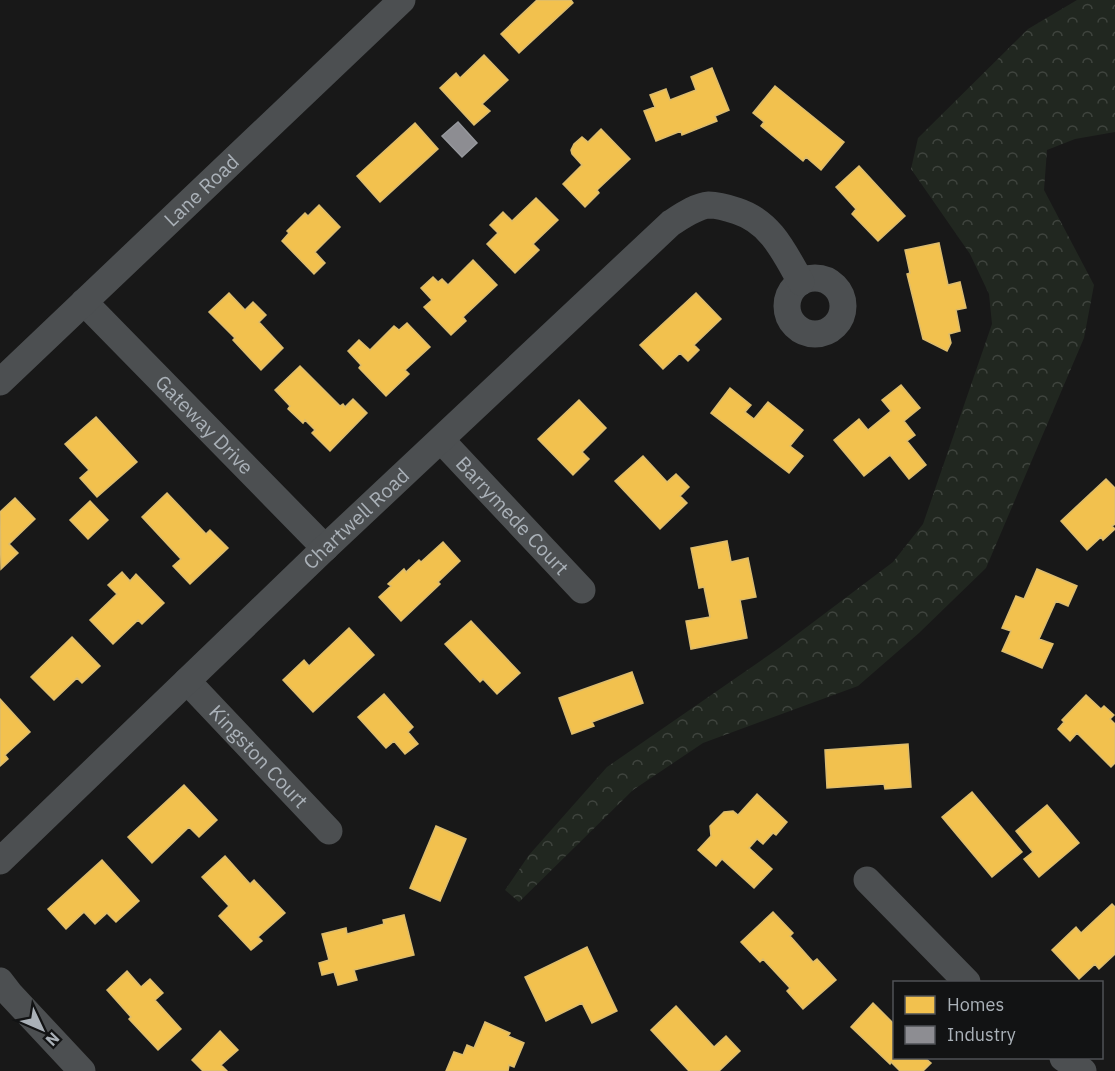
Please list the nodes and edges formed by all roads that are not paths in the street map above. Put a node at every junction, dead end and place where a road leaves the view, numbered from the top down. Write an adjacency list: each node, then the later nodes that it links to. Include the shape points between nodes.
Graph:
1 (402, 0): 3 (street, Lane Road)
2 (801, 282): 5 (street, Chartwell Road, via 777,238 746,214 708,205 688,213 670,223)
3 (84, 302): 4 (street, Lane Road); 6 (street, Gateway Drive)
4 (0, 382)
5 (441, 440): 6 (street, Chartwell Road); 7 (street, Barrymede Court)
6 (325, 548): 8 (street, Chartwell Road)
7 (582, 590)
8 (187, 681): 9 (street, Kingston Court); 10 (street, Chartwell Road)
9 (329, 831)
10 (0, 861)
11 (867, 880): 13 (street)
12 (0, 981): 15 (street)
13 (966, 981)
14 (1065, 1059): 16 (street)
15 (82, 1071)
16 (1083, 1071)

